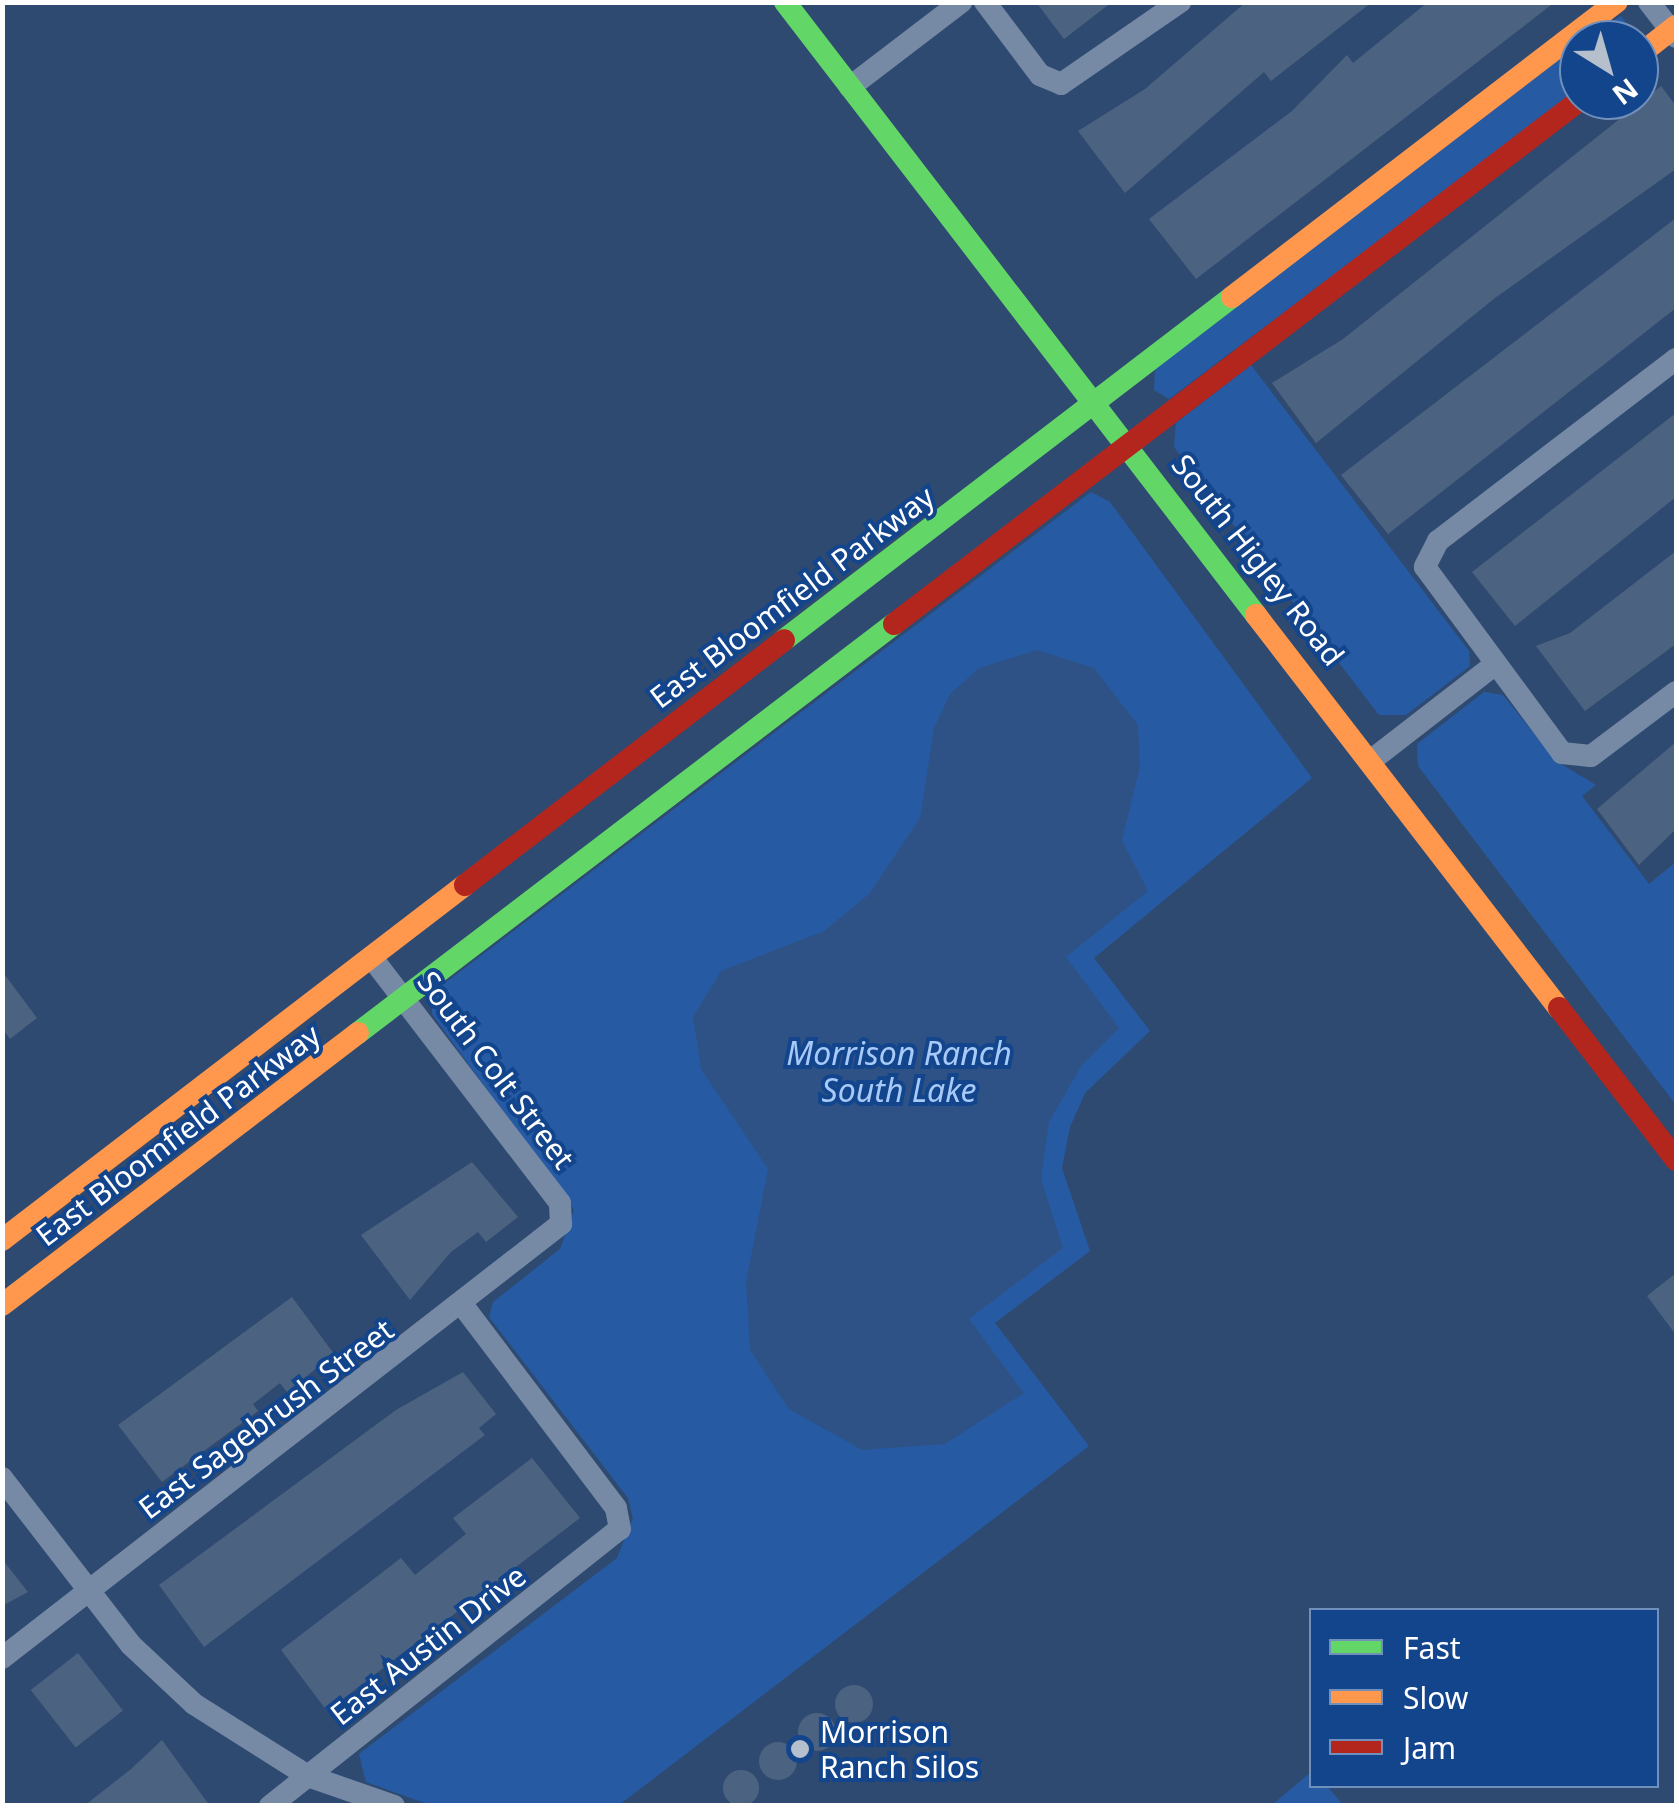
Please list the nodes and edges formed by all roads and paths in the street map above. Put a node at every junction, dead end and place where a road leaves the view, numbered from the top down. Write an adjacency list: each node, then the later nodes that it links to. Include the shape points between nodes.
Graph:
1 (785, 2): 8 (street, South Higley Road)
2 (961, 2): 8 (street)
3 (985, 2): 4 (street, via 1053,82 1082,77)
4 (1180, 2)
5 (1617, 2): 11 (street, East Bloomfield Parkway)
6 (1650, 2): 7 (street)
7 (1675, 31)
8 (850, 86): 11 (street, South Higley Road)
9 (1559, 116): 12 (street, East Bloomfield Parkway)
10 (1676, 358): 13 (street, via 1438,541 1426,567)
11 (1097, 402): 12 (street, South Higley Road); 16 (street, East Bloomfield Parkway)
12 (1130, 444): 15 (street, South Higley Road); 17 (street, East Bloomfield Parkway)
13 (1493, 666): 14 (street, via 1571,757 1600,751); 15 (street)
14 (1676, 692)
15 (1373, 759): 18 (street, South Higley Road)
16 (371, 957): 17 (street, South Colt Street); 20 (street, East Bloomfield Parkway)
17 (405, 1000): 19 (street, South Colt Street, via 560,1203); 21 (street, East Bloomfield Parkway)
18 (1676, 1160)
19 (562, 1224): 22 (street, East Sagebrush Street)
20 (2, 1240)
21 (2, 1305)
22 (464, 1307): 24 (street, East Sagebrush Street); 26 (street, East Austin Drive, via 616,1508 620,1528)
23 (2, 1478): 24 (street)
24 (88, 1592): 25 (street, East Sagebrush Street); 26 (street, via 171,1684)
25 (2, 1658)
26 (308, 1776): 27 (street, East Austin Drive); 28 (street)
27 (270, 1806)
28 (394, 1806)

